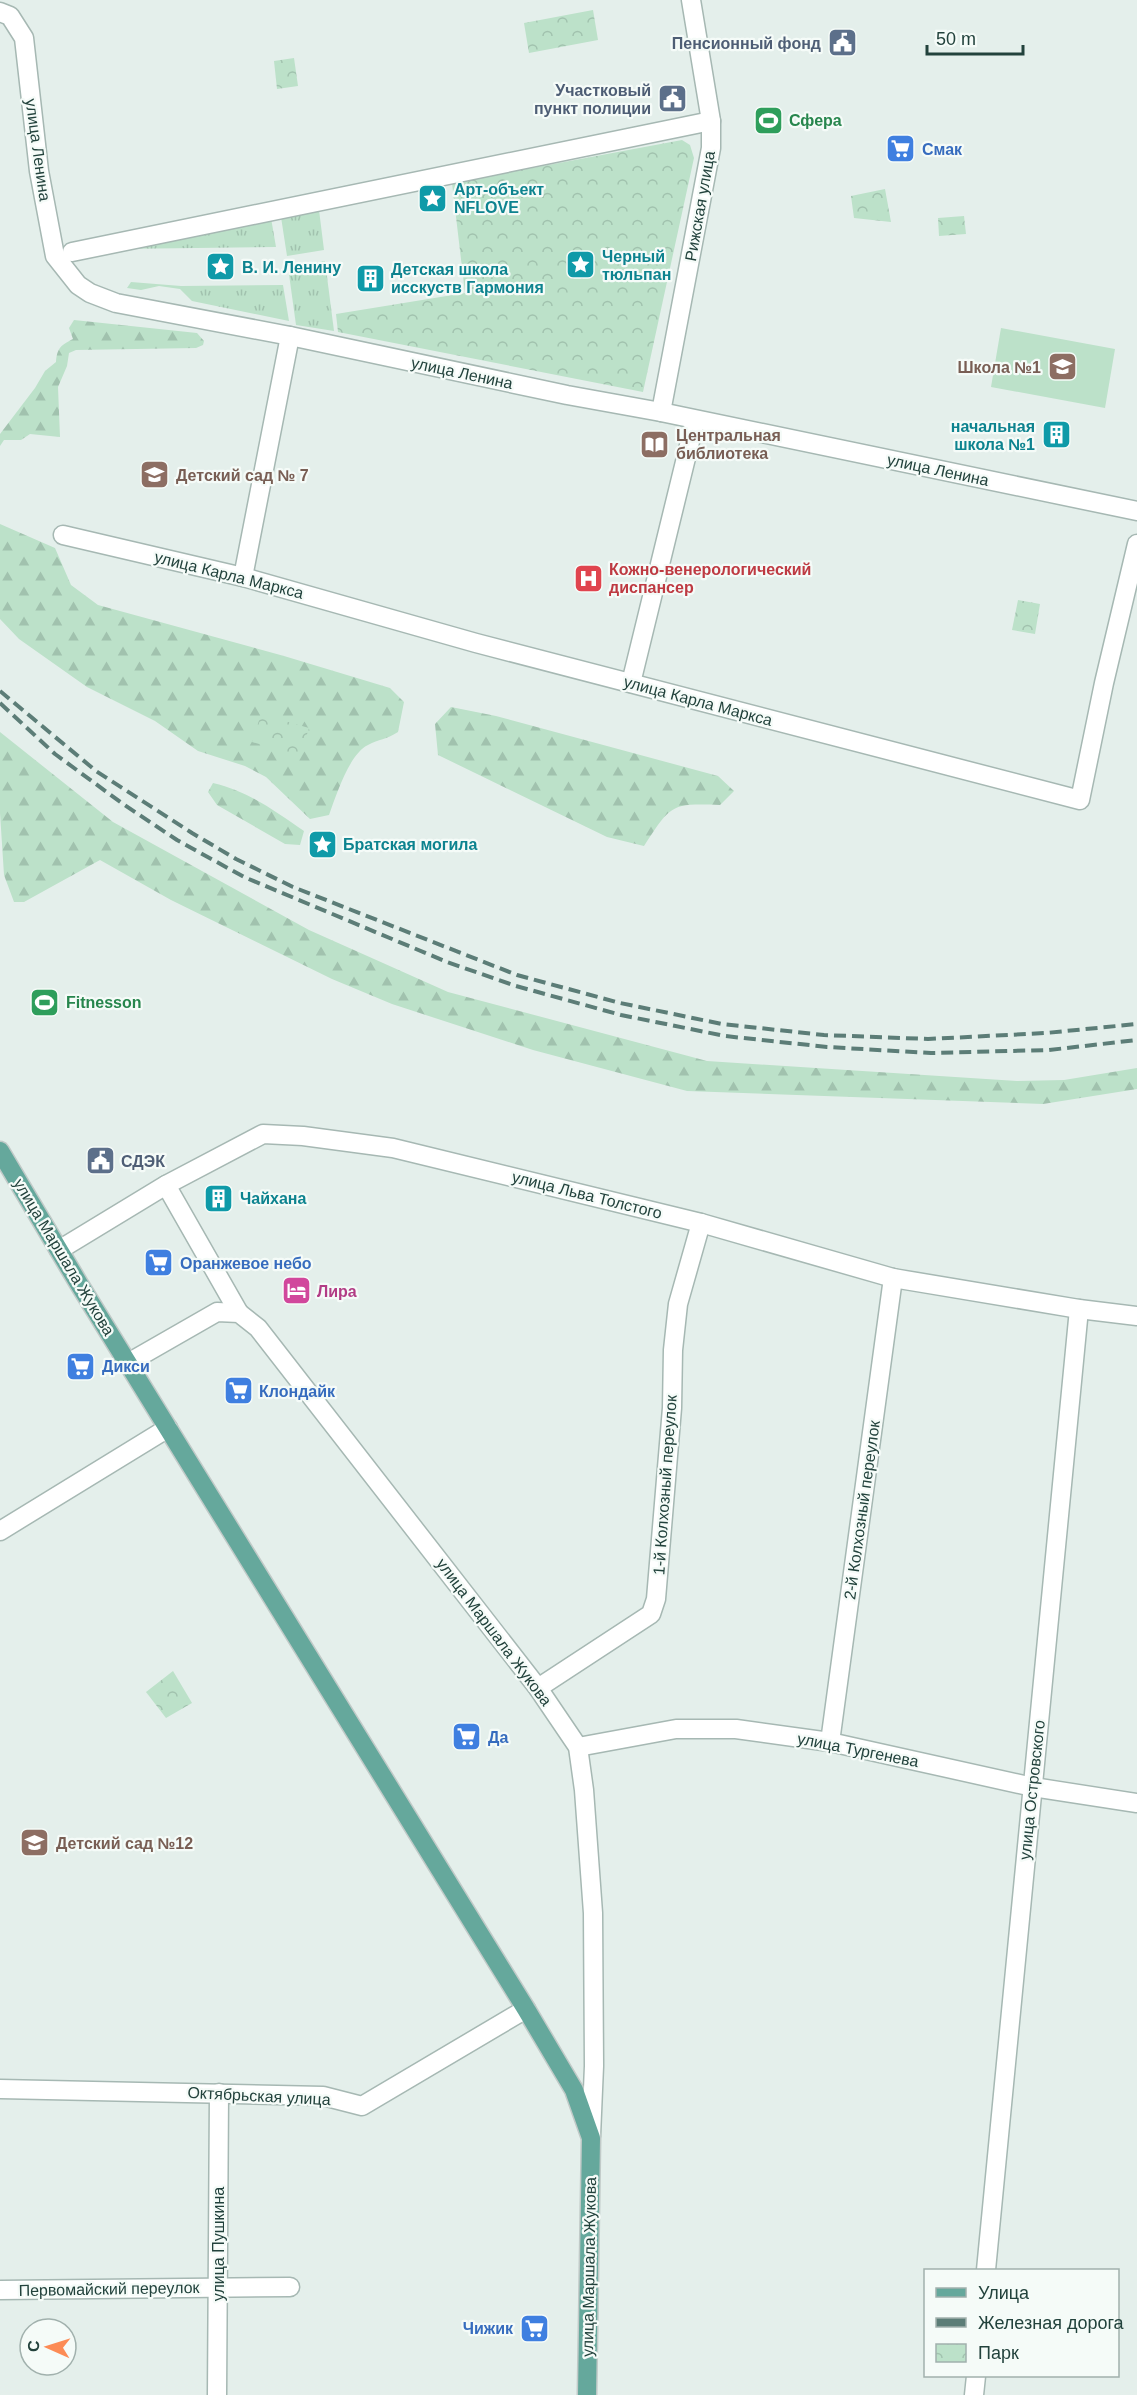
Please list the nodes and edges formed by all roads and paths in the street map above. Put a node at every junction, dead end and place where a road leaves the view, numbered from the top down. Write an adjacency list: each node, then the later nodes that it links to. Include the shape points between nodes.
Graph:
1 (691, 0): 3 (street, Рижская улица)
2 (0, 12): 5 (street, улица Ленина, via 10,16 24,38 39,171 55,256 78,285 116,303)
3 (711, 121): 4 (street); 6 (street, Рижская улица, via 711,148)
4 (72, 252)
5 (290, 336): 6 (street, улица Ленина); 11 (street)
6 (661, 412): 7 (street, улица Ленина)
7 (695, 421): 8 (street, улица Ленина); 12 (street)
8 (1137, 511)
9 (63, 535): 11 (street, улица Карла Маркса)
10 (1137, 544): 12 (street, улица Карла Маркса, via 1080,800)
11 (243, 578): 12 (street, улица Карла Маркса)
12 (631, 683)
13 (0, 1151): 16 (main road, улица Маршала Жукова)
14 (166, 1185): 15 (street, улица Льва Толстого, via 263,1134 303,1136 393,1148); 16 (street, улица Льва Толстого); 19 (street)
15 (701, 1223): 17 (street, улица Льва Толстого); 24 (street, 1-й Колхозный переулок, via 678,1304 656,1599 651,1614)
16 (59, 1250): 21 (main road, улица Маршала Жукова)
17 (893, 1278): 18 (street, улица Льва Толстого); 25 (street, 2-й Колхозный переулок)
18 (1079, 1309): 20 (street, улица Льва Толстого); 27 (street, улица Островского)
19 (239, 1313): 21 (street, via 217,1311); 24 (street, улица Маршала Жукова, via 263,1333)
20 (1137, 1316)
21 (128, 1363): 22 (main road, улица Маршала Жукова)
22 (168, 1428): 23 (street); 29 (main road, улица Маршала Жукова)
23 (0, 1531)
24 (538, 1688): 26 (street, улица Маршала Жукова)
25 (830, 1742): 26 (street, улица Тургенева, via 736,1729 676,1730); 27 (street, улица Тургенева)
26 (578, 1747): 32 (street, улица Маршала Жукова, via 593,1913)
27 (1033, 1787): 28 (street, улица Тургенева); 33 (street, улица Островского)
28 (1137, 1803)
29 (526, 2009): 31 (street, Октябрьская улица, via 362,2106 323,2096); 32 (main road, улица Маршала Жукова, via 574,2090)
30 (0, 2089): 31 (street, Октябрьская улица)
31 (219, 2093): 34 (street, улица Пушкина)
32 (591, 2138): 39 (main road, улица Маршала Жукова)
33 (986, 2269)
34 (218, 2287): 35 (street, Первомайский переулок); 36 (street, Первомайский переулок); 38 (street, улица Пушкина)
35 (290, 2287)
36 (0, 2290)
37 (976, 2377): 40 (street)
38 (217, 2395)
39 (587, 2395)
40 (974, 2395)

